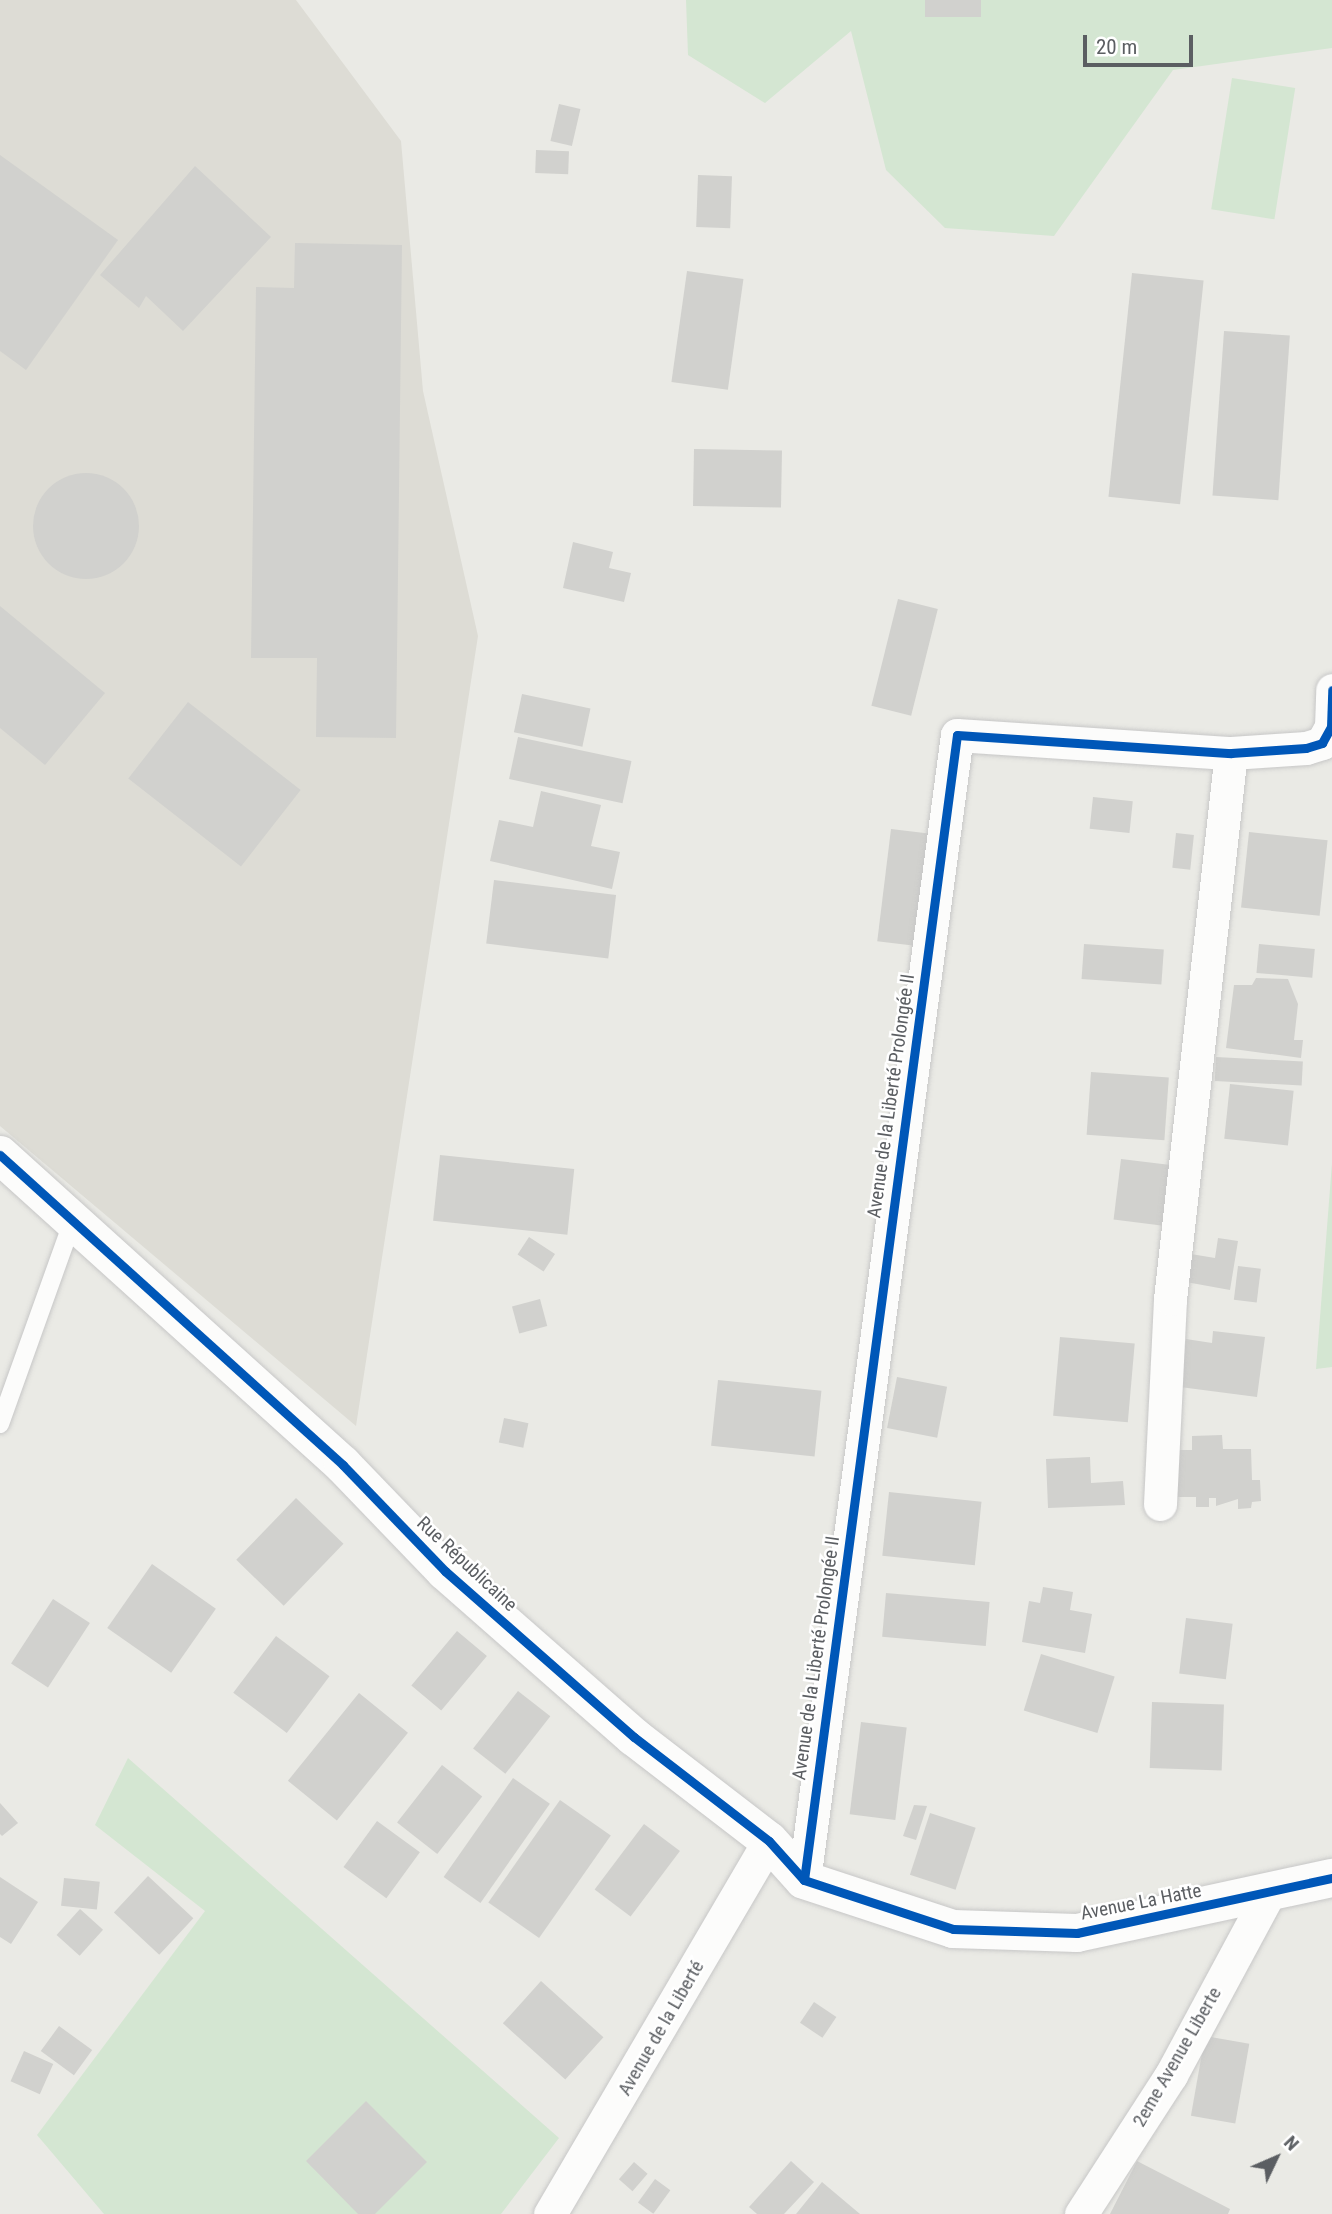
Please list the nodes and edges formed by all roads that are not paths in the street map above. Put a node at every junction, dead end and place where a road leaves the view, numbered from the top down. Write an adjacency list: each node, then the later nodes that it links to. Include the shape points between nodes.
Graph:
1 (1332, 690): 2 (street, Avenue de la Liberté Prolongée II, via 1331,727 1322,743)
2 (1231, 753): 6 (street, via 1170,1299); 9 (street, Avenue de la Liberté Prolongée II, via 957,735)
3 (0, 1155): 4 (street, Rue Républicaine)
4 (74, 1217): 5 (lane); 7 (street, Rue Républicaine, via 343,1465 444,1571 634,1737)
5 (0, 1424)
6 (1160, 1504)
7 (769, 1841): 9 (street, Rue Républicaine); 12 (street, Avenue de la Liberté)
8 (1332, 1878): 10 (street, Avenue La Hatte)
9 (804, 1880): 11 (street, Rue Républicaine)
10 (1267, 1896): 11 (street, Avenue La Hatte, via 1077,1933); 13 (street, 2eme Avenue Liberte, via 1171,2075)
11 (953, 1929)
12 (550, 2214)
13 (1081, 2214)

